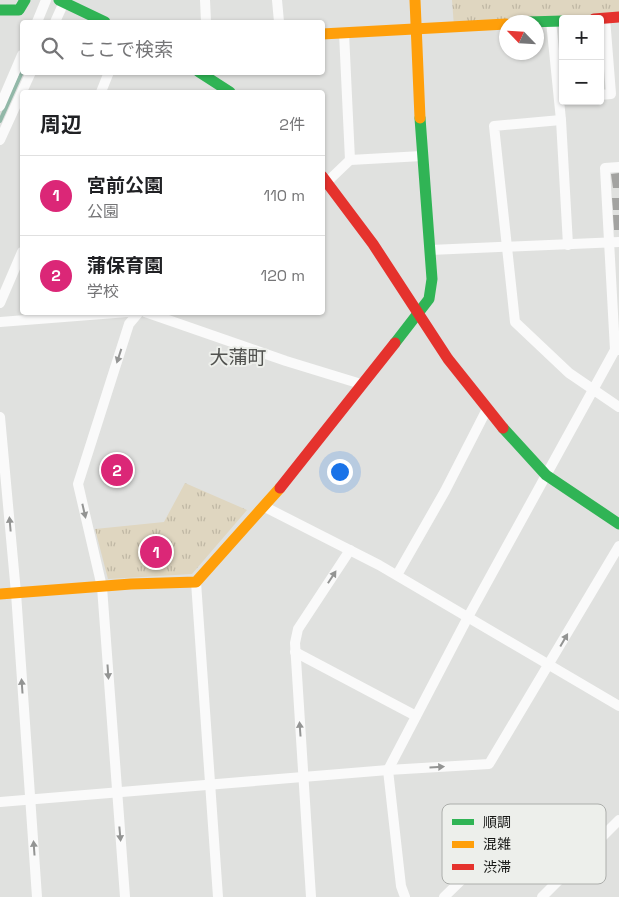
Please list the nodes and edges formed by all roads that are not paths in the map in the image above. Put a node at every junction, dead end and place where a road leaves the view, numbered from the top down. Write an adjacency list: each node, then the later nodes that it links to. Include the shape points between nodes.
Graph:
1 (25, 0): 7 (street, via 19,10)
2 (46, 0): 10 (street)
3 (205, 0): 13 (street)
4 (277, 0): 14 (street)
5 (415, 0): 19 (street)
6 (63, 1): 11 (street); 12 (street)
7 (0, 10)
8 (619, 17): 9 (street)
9 (604, 18)
10 (38, 20)
11 (56, 20)
12 (101, 20)
13 (206, 20)
14 (279, 20)
15 (559, 20): 17 (street)
16 (544, 21): 17 (street)
17 (550, 21): 27 (street)
18 (499, 24): 19 (street)
19 (416, 28): 20 (street); 37 (street)
20 (344, 33): 21 (street); 38 (street)
21 (325, 34)
22 (604, 43): 31 (street, via 612,94)
23 (20, 60): 34 (street)
24 (31, 75): 28 (street)
25 (108, 75): 29 (street)
26 (204, 75): 30 (street)
27 (559, 89)
28 (24, 90)
29 (102, 90)
30 (227, 90)
31 (604, 95)
32 (20, 98): 36 (street)
33 (560, 105): 35 (street)
34 (0, 106)
35 (561, 120): 43 (street); 44 (street, via 494,126)
36 (0, 140)
37 (422, 156): 38 (street); 45 (street)
38 (350, 160): 40 (street)
39 (619, 168): 42 (street, via 605,168)
40 (325, 179): 48 (street)
41 (619, 242): 42 (street)
42 (607, 243): 43 (street); 53 (street)
43 (568, 245): 44 (street)
44 (506, 248): 45 (street); 55 (street, via 515,322 569,373)
45 (430, 250): 48 (street, via 432,279 428,299)
46 (20, 257): 47 (street)
47 (0, 302)
48 (419, 312): 54 (street); 57 (street, via 448,359)
49 (59, 315): 52 (street)
50 (137, 315): 66 (street, one-way to 66, via 130,324 78,484)
51 (155, 315): 54 (street)
52 (0, 322)
53 (617, 350): 55 (street)
54 (360, 384): 60 (street)
55 (593, 389): 56 (street); 59 (street)
56 (619, 407)
57 (487, 409): 59 (street); 64 (street)
58 (0, 417): 67 (street, one-way to 58)
59 (546, 475): 61 (street); 69 (street)
60 (265, 506): 63 (street); 65 (street)
61 (619, 524)
62 (619, 546): 71 (street, one-way to 62)
63 (350, 550): 64 (street); 70 (street, one-way to 63, via 298,629)
64 (397, 575): 69 (street)
65 (196, 582): 66 (street); 76 (street)
66 (102, 587): 67 (street); 77 (street, one-way to 77)
67 (16, 593): 68 (street); 78 (street, one-way to 67)
68 (0, 594)
69 (468, 618): 71 (street); 73 (street)
70 (295, 652): 73 (street); 75 (street, one-way to 70)
71 (550, 665): 72 (street); 74 (street, one-way to 71, via 489,764)
72 (619, 706)
73 (416, 716): 74 (street)
74 (388, 770): 75 (street); 88 (street)
75 (303, 778): 76 (street); 87 (street)
76 (209, 786): 77 (street); 86 (street)
77 (117, 794): 78 (street); 85 (street, one-way to 85)
78 (30, 800): 79 (street); 84 (street, one-way to 78)
79 (0, 802)
80 (619, 820): 81 (street)
81 (606, 832)
82 (457, 884): 89 (street)
83 (554, 884): 90 (street)
84 (37, 897)
85 (125, 897)
86 (218, 897)
87 (311, 897)
88 (404, 897)
89 (444, 897)
90 (542, 897)

